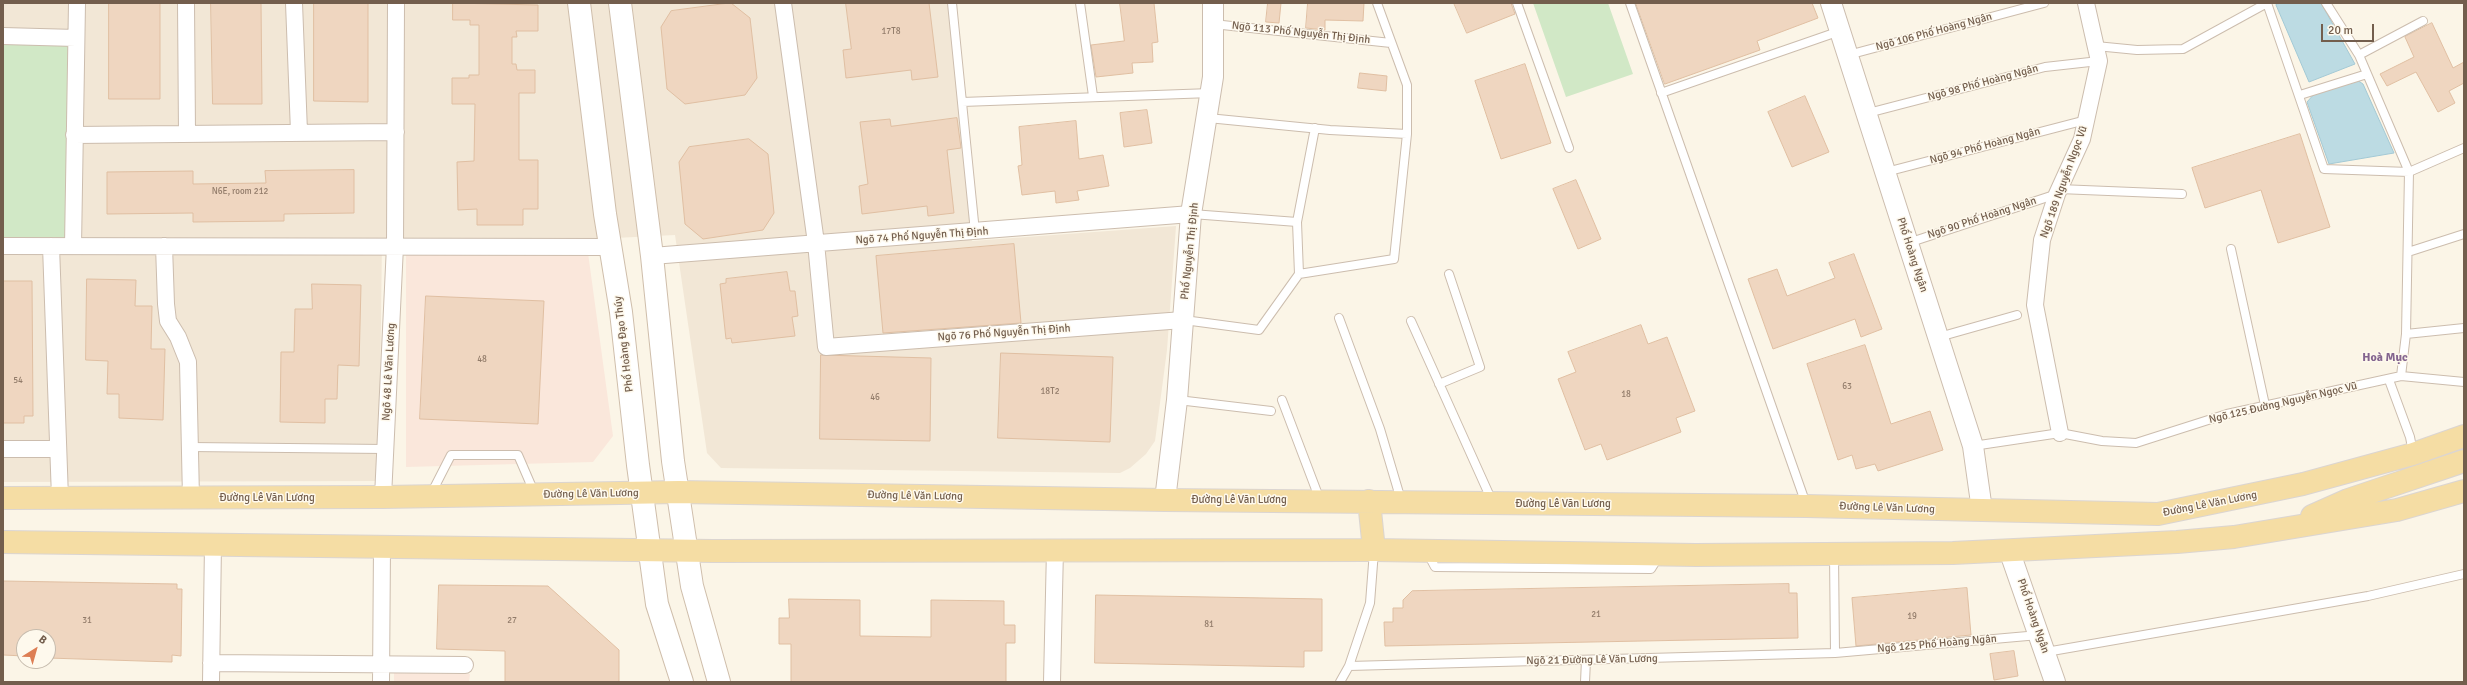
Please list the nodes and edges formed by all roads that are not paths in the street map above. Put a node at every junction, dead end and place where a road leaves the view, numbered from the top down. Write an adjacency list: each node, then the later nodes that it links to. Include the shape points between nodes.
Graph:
1 (77, 3): 23 (street)
2 (186, 3): 40 (street)
3 (294, 3): 38 (street)
4 (396, 3): 39 (street, Ngõ 48 Lê Văn Lương)
5 (579, 3): 60 (main road, Phố Hoàng Đạo Thúy)
6 (620, 3): 63 (main road)
7 (783, 3): 54 (street)
8 (952, 3): 33 (lane)
9 (1080, 3): 32 (lane)
10 (1213, 3): 20 (street, Phố Nguyễn Thị Định)
11 (1377, 3): 24 (lane)
12 (1518, 3): 43 (lane)
13 (1630, 3): 30 (lane)
14 (1831, 3): 21 (street, Phố Hoàng Ngân)
15 (2044, 3): 26 (lane, Ngõ 106 Phố Hoàng Ngân)
16 (2086, 3): 25 (street, Ngõ 189 Nguyễn Ngọc Vũ)
17 (2267, 3): 25 (lane, Ngõ 98 Phố Hoàng Ngân, via 2183,49); 31 (lane)
18 (2326, 3): 27 (lane)
19 (2423, 21): 27 (lane)
20 (1212, 24): 24 (lane, Ngõ 113 Phố Nguyễn Thị Định); 29 (street, Phố Nguyễn Thị Định)
21 (1840, 31): 26 (street, Phố Hoàng Ngân); 30 (lane)
22 (3, 36): 23 (street)
23 (76, 38): 42 (street)
24 (1390, 43): 41 (lane, via 1407,85)
25 (2097, 54): 34 (lane, Ngõ 98 Phố Hoàng Ngân); 36 (street, Ngõ 189 Nguyễn Ngọc Vũ)
26 (1848, 55): 34 (street, Phố Hoàng Ngân)
27 (2359, 55): 28 (lane)
28 (2367, 74): 31 (lane); 45 (lane)
29 (1212, 93): 32 (lane); 35 (street, Phố Nguyễn Thị Định)
30 (1661, 93): 106 (lane)
31 (2300, 95): 45 (lane, via 2324,169)
32 (1093, 96): 33 (lane)
33 (962, 102): 51 (lane)
34 (1868, 113): 46 (street, Phố Hoàng Ngân)
35 (1208, 118): 37 (lane); 49 (street, Phố Nguyễn Thị Định)
36 (2086, 120): 46 (lane, Ngõ 94 Phố Hoàng Ngân); 47 (street, Ngõ 189 Nguyễn Ngọc Vũ, via 2082,139)
37 (1315, 128): 41 (lane); 50 (lane)
38 (299, 132): 39 (street); 40 (street)
39 (396, 132): 59 (street, Ngõ 48 Lê Văn Lương)
40 (187, 134): 42 (street)
41 (1407, 134): 64 (lane, via 1394,259)
42 (74, 135): 57 (street)
43 (1569, 148)
44 (2464, 148): 45 (lane)
45 (2409, 172): 62 (lane)
46 (1885, 173): 53 (street, Phố Hoàng Ngân)
47 (2058, 191): 48 (lane); 53 (lane, Ngõ 90 Phố Hoàng Ngân); 81 (street, Ngõ 189 Nguyễn Ngọc Vũ, via 2042,240 2035,304)
48 (2182, 194)
49 (1191, 214): 50 (lane); 51 (street, Ngõ 74 Phố Nguyễn Thị Định); 68 (street, Phố Nguyễn Thị Định)
50 (1297, 222): 64 (lane)
51 (976, 232): 54 (street, Ngõ 74 Phố Nguyễn Thị Định)
52 (2464, 234): 62 (lane)
53 (1908, 243): 72 (street, Phố Hoàng Ngân)
54 (816, 244): 63 (street, Ngõ 74 Phố Nguyễn Thị Định); 68 (street, Ngõ 76 Phố Nguyễn Thị Định, via 826,347)
55 (3, 246): 56 (street)
56 (51, 246): 57 (street); 86 (street)
57 (72, 246): 58 (street)
58 (164, 246): 59 (street); 84 (street, via 168,321 188,362)
59 (395, 246): 60 (street); 87 (street, Ngõ 48 Lê Văn Lương)
60 (610, 247): 93 (main road, Phố Hoàng Đạo Thúy, via 621,312)
61 (2231, 249): 79 (lane)
62 (2408, 252): 71 (lane)
63 (652, 256): 91 (main road, via 673,461)
64 (1299, 274): 68 (lane, via 1259,330)
65 (1449, 274): 76 (lane, via 1480,367)
66 (2016, 315): 72 (lane)
67 (1339, 318): 104 (lane, via 1380,429)
68 (1183, 320): 77 (street, Phố Nguyễn Thị Định)
69 (1411, 321): 76 (lane)
70 (2464, 328): 71 (lane)
71 (2406, 334): 73 (lane)
72 (1938, 338): 83 (street, Phố Hoàng Ngân)
73 (2401, 376): 74 (lane, Ngõ 125 Đường Nguyễn Ngọc Vũ); 75 (lane)
74 (2389, 380): 79 (lane, Ngõ 125 Đường Nguyễn Ngọc Vũ, via 2329,390); 88 (lane, via 2410,437)
75 (2464, 382)
76 (1439, 384): 105 (lane)
77 (1177, 400): 80 (lane); 100 (street, Phố Nguyễn Thị Định)
78 (1282, 400): 102 (lane)
79 (2265, 405): 81 (lane, Ngõ 125 Đường Nguyễn Ngọc Vũ, via 2227,414 2136,443 2102,441)
80 (1271, 411)
81 (2060, 433): 83 (lane, Ngõ 125 Đường Nguyễn Ngọc Vũ)
82 (2464, 436): 88 (main road, Đường Lê Văn Lương)
83 (1972, 446): 107 (street, Phố Hoàng Ngân)
84 (190, 447): 87 (lane); 99 (street)
85 (3, 449): 86 (street)
86 (58, 449): 98 (street)
87 (385, 449): 95 (street, Ngõ 48 Lê Văn Lương)
88 (2413, 454): 92 (main road, Đường Lê Văn Lương)
89 (2464, 461): 101 (main road)
90 (2464, 491): 108 (main road, via 2397,510)
91 (679, 492): 93 (main road, Đường Lê Văn Lương); 100 (main road, Đường Lê Văn Lương); 114 (main road)
92 (2273, 492): 101 (main road); 107 (main road, Đường Lê Văn Lương, via 2158,514)
93 (641, 493): 94 (main road, Đường Lê Văn Lương); 112 (main road, Phố Hoàng Đạo Thúy)
94 (536, 495): 96 (main road, Đường Lê Văn Lương); 96 (lane, via 518,455 451,454)
95 (383, 497): 96 (main road, Đường Lê Văn Lương); 99 (main road, Đường Lê Văn Lương)
96 (430, 497)
97 (3, 498): 98 (main road, Đường Lê Văn Lương)
98 (60, 498): 99 (main road, Đường Lê Văn Lương)
99 (191, 498)
100 (1165, 500): 102 (main road, Đường Lê Văn Lương)
101 (2348, 500): 108 (main road)
102 (1321, 501): 103 (main road, Đường Lê Văn Lương)
103 (1369, 501): 104 (main road, Đường Lê Văn Lương); 115 (main road)
104 (1402, 502): 105 (main road, Đường Lê Văn Lương)
105 (1493, 504): 106 (main road, Đường Lê Văn Lương)
106 (1806, 506): 107 (main road, Đường Lê Văn Lương)
107 (1982, 510)
108 (2284, 528): 116 (main road, via 2234,537 2177,542)
109 (3, 542): 110 (main road)
110 (213, 544): 111 (main road); 122 (street)
111 (382, 547): 112 (main road); 123 (street)
112 (649, 549): 114 (main road); 128 (main road, Phố Hoàng Đạo Thúy, via 657,604)
113 (1055, 549): 114 (main road); 115 (main road); 130 (street)
114 (688, 550): 129 (main road, via 692,586)
115 (1374, 550): 117 (main road, via 1659,555); 125 (lane, via 1370,603)
116 (2009, 550): 117 (main road, via 1953,553); 119 (street, Phố Hoàng Ngân)
117 (1834, 553): 120 (lane)
118 (2464, 574): 119 (lane, Ngõ 125 Phố Hoàng Ngân, via 2368,596)
119 (2042, 643): 120 (lane, Ngõ 125 Phố Hoàng Ngân); 133 (street, Phố Hoàng Ngân)
120 (1835, 654): 121 (lane, Ngõ 21 Đường Lê Văn Lương)
121 (1586, 660): 125 (lane, Ngõ 21 Đường Lê Văn Lương); 132 (lane)
122 (211, 663): 123 (street); 126 (street)
123 (382, 665): 124 (street); 127 (street)
124 (465, 665)
125 (1349, 666): 131 (lane)
126 (211, 682)
127 (381, 682)
128 (682, 682)
129 (719, 682)
130 (1052, 682)
131 (1340, 682)
132 (1585, 682)
133 (2055, 682)

